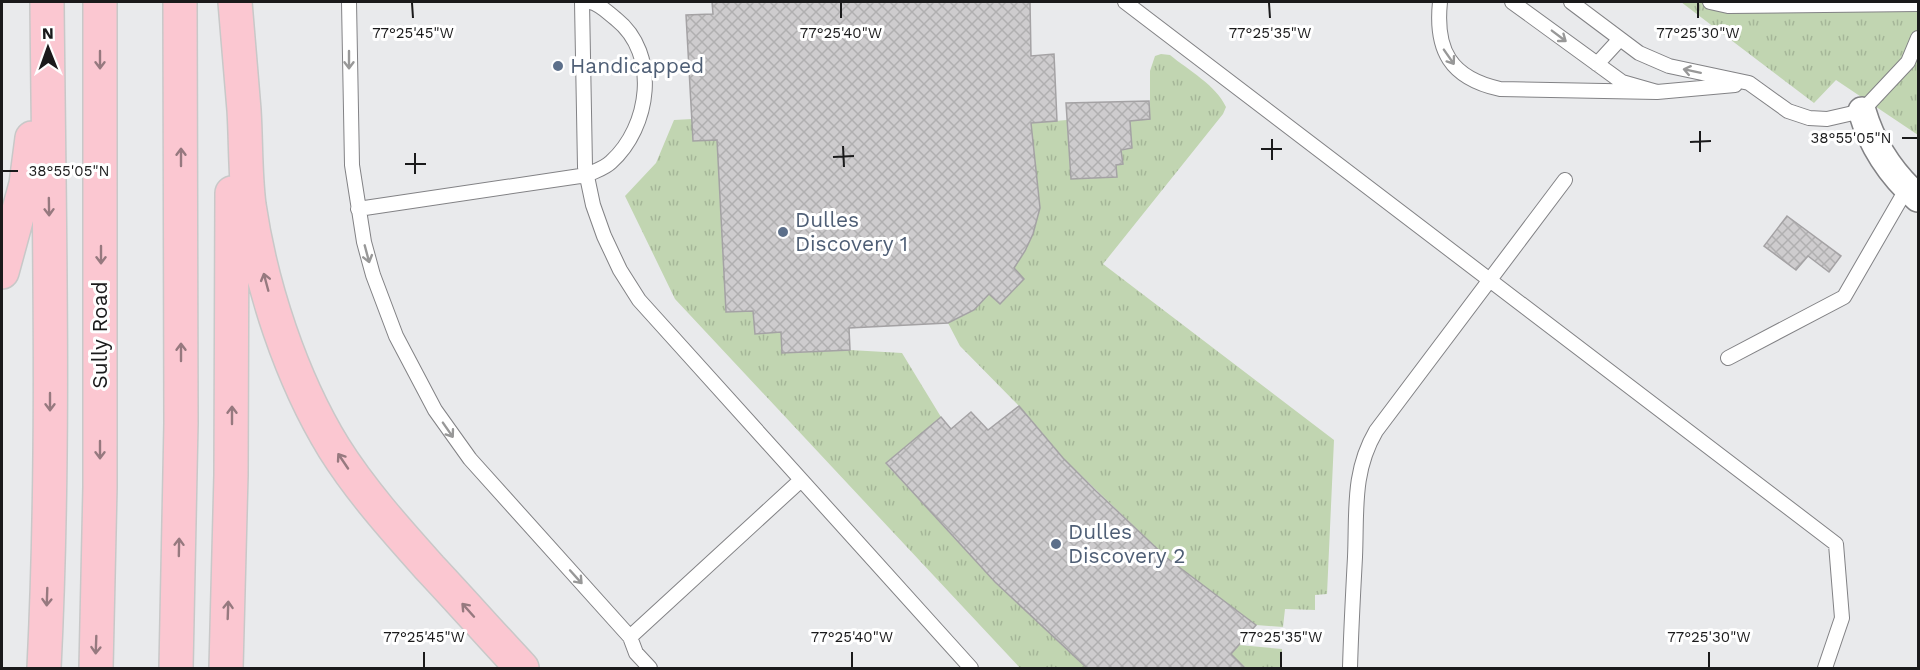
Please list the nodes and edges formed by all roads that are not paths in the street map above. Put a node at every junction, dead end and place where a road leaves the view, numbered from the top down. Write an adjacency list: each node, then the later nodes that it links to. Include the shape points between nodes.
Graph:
1 (38, 2): 25 (highway, via 31,153)
2 (47, 2): 30 (highway, one-way to 30, via 50,395)
3 (100, 2): 31 (highway, Sully Road, one-way to 31)
4 (180, 2): 32 (highway, one-way to 4, via 181,400)
5 (234, 2): 33 (highway, one-way to 5); 34 (highway, one-way to 5, via 354,477 333,446 296,370 268,290 249,205)
6 (349, 2): 24 (lane, one-way to 24, via 351,165)
7 (582, 2): 21 (lane)
8 (590, 2): 21 (lane, via 623,25 634,41 646,85 642,111 627,144 610,164)
9 (1125, 2): 26 (lane)
10 (1440, 2): 19 (lane, one-way to 19, via 1443,50 1462,74 1475,82 1500,89)
11 (1512, 2): 17 (lane, one-way to 17)
12 (1571, 2): 16 (lane)
13 (1710, 2): 14 (lane, via 1728,6)
14 (1918, 4)
15 (1918, 38): 20 (lane, via 1908,62)
16 (1620, 39): 17 (lane); 18 (lane, one-way to 16, via 1669,66 1639,53)
17 (1597, 64): 19 (lane, via 1622,82)
18 (1749, 83): 19 (lane); 20 (lane, via 1788,111 1809,118 1827,119)
19 (1657, 92)
20 (1862, 111): 23 (street, via 1881,155)
21 (587, 175): 24 (lane); 28 (lane, via 604,236 639,300)
22 (1565, 180): 26 (lane)
23 (1913, 193): 27 (lane, via 1844,297)
24 (358, 209): 29 (lane, one-way to 29, via 383,305 435,410 488,481)
25 (2, 272)
26 (1489, 279): 37 (lane, via 1376,431 1362,460 1357,489); 38 (lane, via 1836,544 1842,618)
27 (1728, 358)
28 (801, 480): 29 (lane); 36 (lane)
29 (630, 637): 35 (lane, via 636,653)
30 (44, 669)
31 (96, 669)
32 (176, 669)
33 (226, 669)
34 (522, 669)
35 (650, 669)
36 (971, 669)
37 (1350, 669)
38 (1825, 669)

